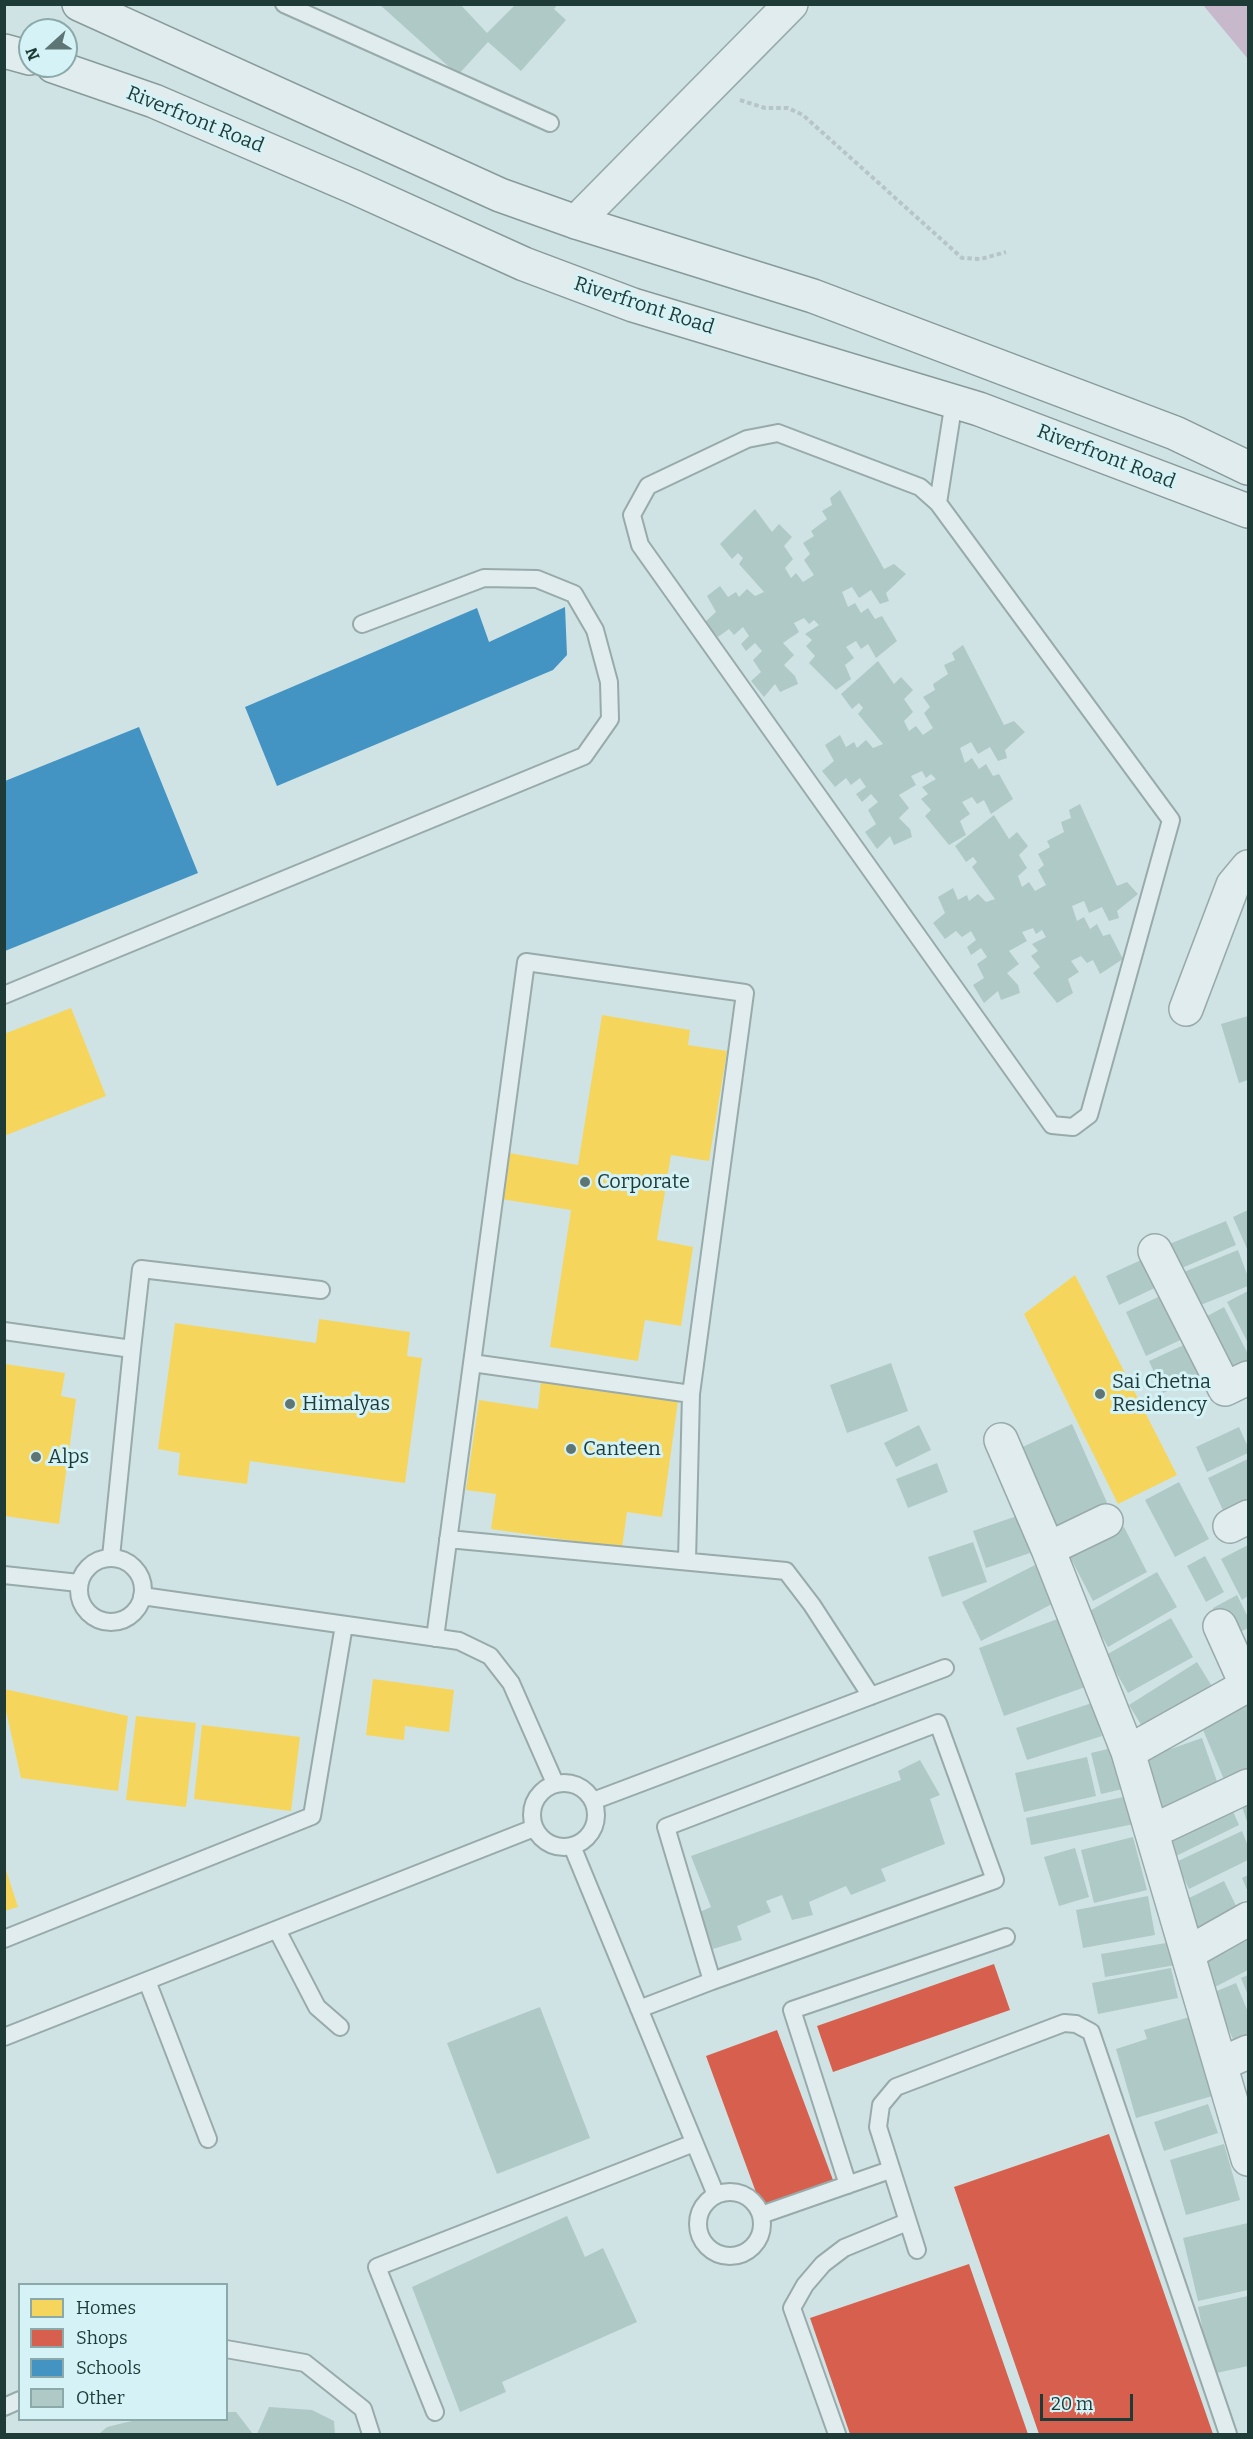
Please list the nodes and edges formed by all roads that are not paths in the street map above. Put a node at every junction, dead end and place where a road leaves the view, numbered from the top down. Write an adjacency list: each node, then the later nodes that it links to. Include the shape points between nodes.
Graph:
1 (79, 4): 6 (street, via 500,195)
2 (284, 4): 5 (lane)
3 (791, 4): 6 (street)
4 (78, 75): 7 (street, Riverfront Road, via 154,101 524,264 642,308)
5 (550, 123)
6 (576, 222): 8 (street, via 813,296 1174,433)
7 (954, 401): 9 (lane); 10 (street, Riverfront Road)
8 (1248, 468)
9 (938, 502): 9 (lane, via 1171,820 1089,1115 1072,1127 1053,1125 640,545 632,516 648,486 747,439 778,433 920,487)
10 (1248, 511)
11 (362, 624): 13 (lane, via 484,578 537,579 574,594 596,630 609,682 610,718 584,756)
12 (1248, 867): 14 (street, via 1233,885)
13 (4, 995)
14 (1186, 1009)
15 (1155, 1251): 20 (street, via 1225,1389)
16 (321, 1290): 18 (lane, via 141,1269)
17 (4, 1332): 18 (lane)
18 (132, 1349): 26 (lane)
19 (472, 1363): 21 (lane); 21 (lane, via 526,962 561,966 745,993); 24 (lane)
20 (1248, 1378)
21 (691, 1394): 27 (lane)
22 (1001, 1440): 25 (street)
23 (1106, 1521): 25 (street)
24 (448, 1539): 27 (lane); 33 (lane)
25 (1048, 1549): 37 (street)
26 (111, 1557): 29 (lane, via 90,1564); 30 (lane, via 122,1559 139,1574)
27 (687, 1561): 36 (lane, via 786,1571)
28 (4, 1575): 29 (lane)
29 (79, 1583): 30 (lane, via 82,1606 99,1620 122,1621 132,1615)
30 (142, 1596): 31 (lane)
31 (344, 1625): 33 (lane); 47 (lane, via 312,1815)
32 (1220, 1626): 35 (street)
33 (435, 1638): 38 (lane, via 459,1641 490,1656 511,1683)
34 (945, 1668): 36 (lane)
35 (1248, 1685): 37 (street)
36 (871, 1696): 40 (lane)
37 (1128, 1752): 42 (street)
38 (555, 1783): 40 (lane, via 578,1786); 41 (lane, via 537,1796 532,1806)
39 (1248, 1786): 42 (street)
40 (593, 1801): 43 (lane, via 595,1824 582,1842)
41 (534, 1828): 43 (lane, via 550,1844); 45 (lane)
42 (1153, 1831): 48 (street)
43 (572, 1846): 51 (lane)
44 (1248, 1919): 48 (street)
45 (277, 1930): 49 (lane); 52 (lane, via 317,2007)
46 (1006, 1936): 59 (lane, via 792,2010)
47 (4, 1939)
48 (1188, 1953): 54 (street)
49 (147, 1981): 53 (lane); 55 (lane)
50 (712, 1981): 50 (lane, via 995,1880 938,1723 666,1827); 51 (lane)
51 (639, 2009): 56 (lane)
52 (340, 2027)
53 (4, 2037)
54 (1235, 2058): 57 (street)
55 (208, 2139)
56 (694, 2143): 60 (lane); 67 (lane, via 377,2267)
57 (1248, 2159)
58 (890, 2170): 59 (lane); 62 (lane); 70 (lane, via 878,2127 881,2105 896,2086 1064,2023 1090,2032)
59 (848, 2185): 61 (lane)
60 (716, 2195): 61 (lane, via 737,2193 747,2197); 61 (lane, via 700,2211 698,2233 703,2243 721,2256 733,2257 753,2247 762,2227)
61 (760, 2215)
62 (908, 2222): 63 (lane); 69 (lane, via 844,2248 805,2285 792,2308)
63 (917, 2250)
64 (228, 2349): 68 (lane, via 305,2363 363,2409)
65 (18, 2401): 66 (lane)
66 (4, 2407)
67 (435, 2412)
68 (370, 2434)
69 (837, 2434)
70 (1228, 2434)

